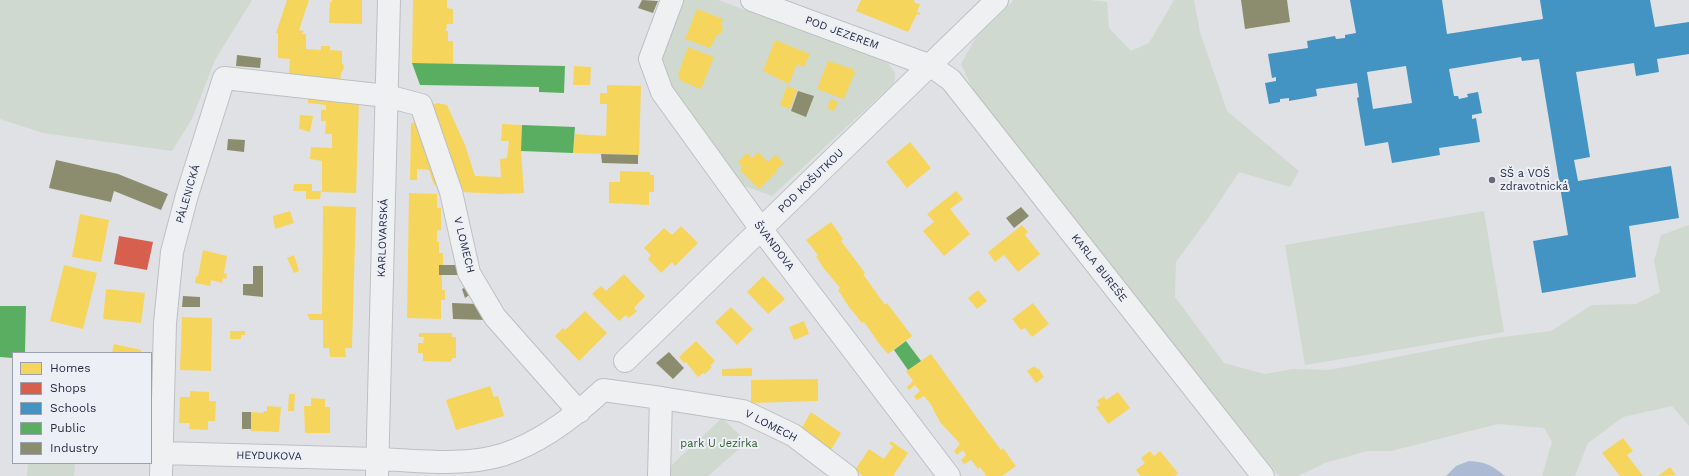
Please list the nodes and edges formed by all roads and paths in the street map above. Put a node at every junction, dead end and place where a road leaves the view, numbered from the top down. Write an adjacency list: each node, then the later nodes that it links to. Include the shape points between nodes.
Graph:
1 (389, 0): 6 (street, KARLOVARSKÁ)
2 (672, 0): 7 (street, ŠVANDOVA, via 650,59 662,92)
3 (752, 0): 5 (street, POD JEZEREM)
4 (997, 0): 5 (street, POD KOŠUTKOU)
5 (931, 66): 7 (street, POD KOŠUTKOU); 17 (street, KARLA BUREŠE, via 951,80)
6 (387, 96): 10 (street, V LOMECH, via 421,105 451,192 469,273 495,317); 11 (street, PÁLENICKÁ, via 224,78 172,252 166,323); 12 (street, KARLOVARSKÁ)
7 (761, 230): 8 (street, POD KOŠUTKOU); 16 (street, ŠVANDOVA)
8 (625, 361)
9 (661, 398): 10 (street, V LOMECH, via 603,390); 14 (street); 15 (street, V LOMECH, via 743,411 793,435)
10 (579, 412): 12 (street, via 534,441 502,455 461,463)
11 (162, 453): 12 (street, HEYDUKOVA); 13 (street, PÁLENICKÁ)
12 (377, 467)
13 (161, 476)
14 (659, 476)
15 (847, 476)
16 (949, 476)
17 (1263, 476)

